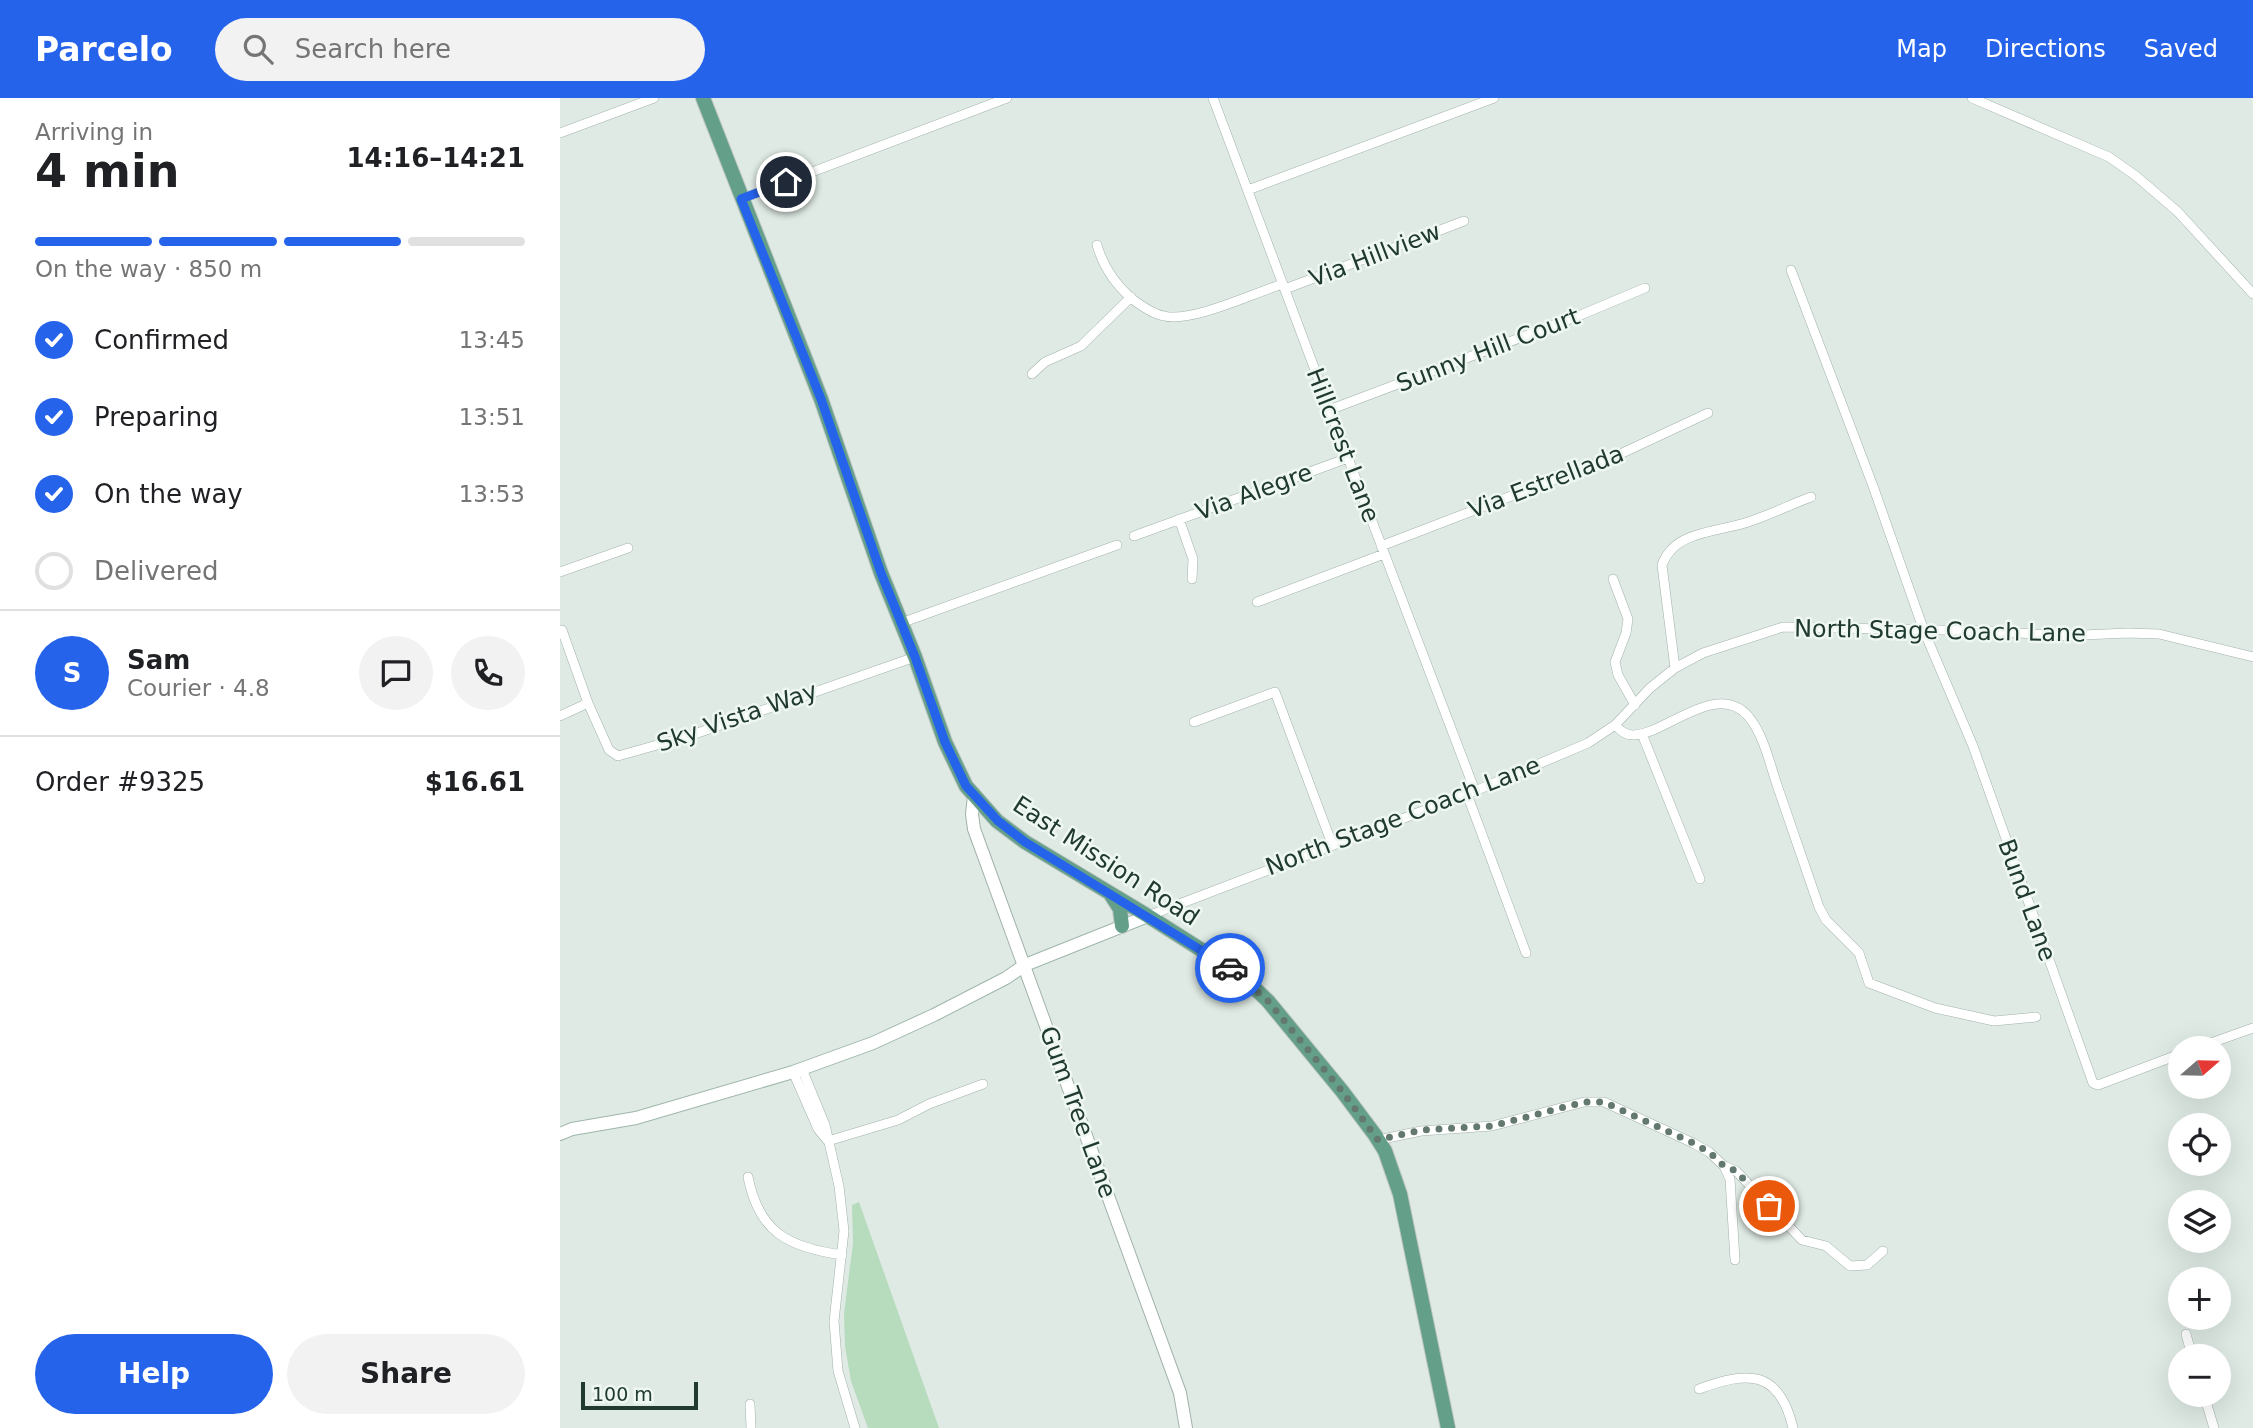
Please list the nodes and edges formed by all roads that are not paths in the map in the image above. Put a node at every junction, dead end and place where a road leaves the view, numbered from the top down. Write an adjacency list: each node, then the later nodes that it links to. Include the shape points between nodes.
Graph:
1 (654, 98): 7 (street)
2 (703, 98): 9 (main road, East Mission Road)
3 (1006, 98): 9 (street)
4 (1213, 98): 8 (street, Hillcrest Lane)
5 (1494, 98): 8 (street)
6 (1972, 98): 15 (street, via 2109,157 2178,212)
7 (560, 133)
8 (1248, 191): 13 (street, Hillcrest Lane)
9 (741, 199): 31 (main road, East Mission Road, via 821,399)
10 (1464, 221): 13 (street, Via Hillview)
11 (1097, 244): 16 (street, Via Hillview, via 1102,264)
12 (1791, 270): 33 (street)
13 (1284, 287): 16 (street, Via Hillview, via 1191,316 1164,316); 18 (street, Hillcrest Lane)
14 (1645, 288): 18 (street, Sunny Hill Court)
15 (2253, 294)
16 (1131, 297): 17 (street, via 1082,346 1045,362)
17 (1032, 374)
18 (1329, 410): 20 (street, Hillcrest Lane)
19 (1708, 413): 26 (street, Via Estrellada, via 1618,455)
20 (1348, 458): 22 (street, Via Alegre); 26 (street, Hillcrest Lane)
21 (1811, 497): 36 (street, via 1746,523 1695,535 1666,556 1662,565)
22 (1179, 519): 23 (street); 28 (street, Via Alegre, via 1193,559)
23 (1134, 536)
24 (1117, 545): 31 (street)
25 (628, 548): 27 (street)
26 (1383, 550): 30 (street, Via Estrellada); 43 (street, Hillcrest Lane)
27 (560, 572)
28 (1192, 579)
29 (1613, 579): 38 (street, via 1628,620 1615,662)
30 (1257, 602)
31 (901, 623): 34 (main road, East Mission Road)
32 (562, 631): 37 (street, Sky Vista Way)
33 (1924, 631): 35 (street, North Stage Coach Lane, via 2159,634); 36 (street, North Stage Coach Lane, via 1783,627 1703,653); 55 (street, Bund Lane, via 1973,746 2093,1083)
34 (915, 657): 37 (street, Sky Vista Way, via 618,757 609,750); 44 (main road, East Mission Road, via 945,742)
35 (2253, 657)
36 (1675, 668): 38 (street, North Stage Coach Lane)
37 (588, 703): 39 (street)
38 (1635, 705): 41 (street, North Stage Coach Lane)
39 (560, 716)
40 (1194, 722): 45 (street, via 1275,692)
41 (1615, 725): 42 (street, via 1624,733); 43 (street, North Stage Coach Lane, via 1588,743)
42 (1642, 734): 46 (street); 52 (street, via 1713,704 1748,716 1763,744 1819,907 1859,953 1869,982 1935,1008 1994,1021)
43 (1471, 792): 45 (street, North Stage Coach Lane); 50 (street, Hillcrest Lane)
44 (974, 796): 47 (main road, East Mission Road, via 1025,842); 51 (street, Gum Tree Lane, via 974,829)
45 (1332, 844): 48 (street, North Stage Coach Lane)
46 (1700, 879)
47 (1111, 894): 48 (main road, East Mission Road); 49 (main road, via 1120,909)
48 (1148, 916): 49 (street, North Stage Coach Lane); 59 (main road, East Mission Road, via 1215,957 1261,994)
49 (1122, 926): 51 (street, North Stage Coach Lane)
50 (1526, 953)
51 (1025, 965): 56 (street, North Stage Coach Lane, via 934,1015); 73 (street, Gum Tree Lane, via 1180,1393)
52 (2036, 1017)
53 (2253, 1028): 54 (street)
54 (2231, 1036)
55 (2168, 1059)
56 (798, 1071): 58 (street, North Stage Coach Lane, via 636,1118); 60 (street, via 818,1129)
57 (984, 1084): 60 (street, via 898,1120)
58 (560, 1134)
59 (1378, 1140): 61 (street, via 1421,1130 1492,1126 1584,1102 1604,1102 1693,1143); 74 (main road, East Mission Road, via 1403,1205)
60 (828, 1141): 64 (street, via 839,1186)
61 (1724, 1166): 63 (street, via 1736,1171 1802,1240 1826,1246 1850,1266 1867,1265); 65 (street, via 1730,1179)
62 (748, 1177): 64 (street, via 752,1200 768,1226 794,1243)
63 (1883, 1251)
64 (842, 1255): 72 (street, via 834,1321 836,1350)
65 (1735, 1260)
66 (2186, 1334): 67 (street)
67 (2189, 1344)
68 (1699, 1389): 75 (street, via 1728,1379 1756,1378 1781,1395)
69 (750, 1404): 71 (street)
70 (2208, 1407): 76 (street)
71 (751, 1428)
72 (855, 1428)
73 (1186, 1428)
74 (1448, 1428)
75 (1793, 1428)
76 (2214, 1428)

